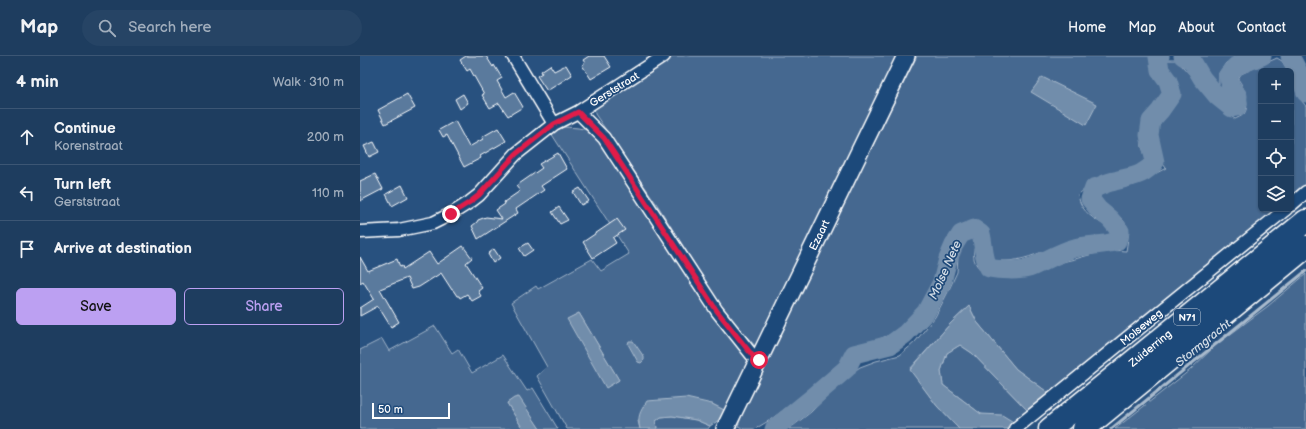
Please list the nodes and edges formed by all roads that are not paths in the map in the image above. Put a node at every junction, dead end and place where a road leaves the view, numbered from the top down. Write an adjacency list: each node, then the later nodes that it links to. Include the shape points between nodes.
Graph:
1 (513, 56): 5 (street)
2 (664, 56): 4 (street, Gerststraat)
3 (906, 56): 12 (main road, Ezaart)
4 (578, 112): 5 (street, Gerststraat); 12 (street, via 604,138 717,311 752,355)
5 (554, 124): 10 (street, Gerststraat, via 516,154 479,195 451,214 433,223 399,230)
6 (1306, 192): 7 (street)
7 (1294, 202)
8 (1282, 212): 14 (street, Molseweg)
9 (1306, 221): 15 (highway, Zuiderring / N71)
10 (360, 232)
11 (1306, 247): 16 (highway, Zuiderring / N71)
12 (759, 360): 13 (main road, Ezaart)
13 (729, 422)
14 (1015, 429)
15 (1050, 429)
16 (1084, 429)

